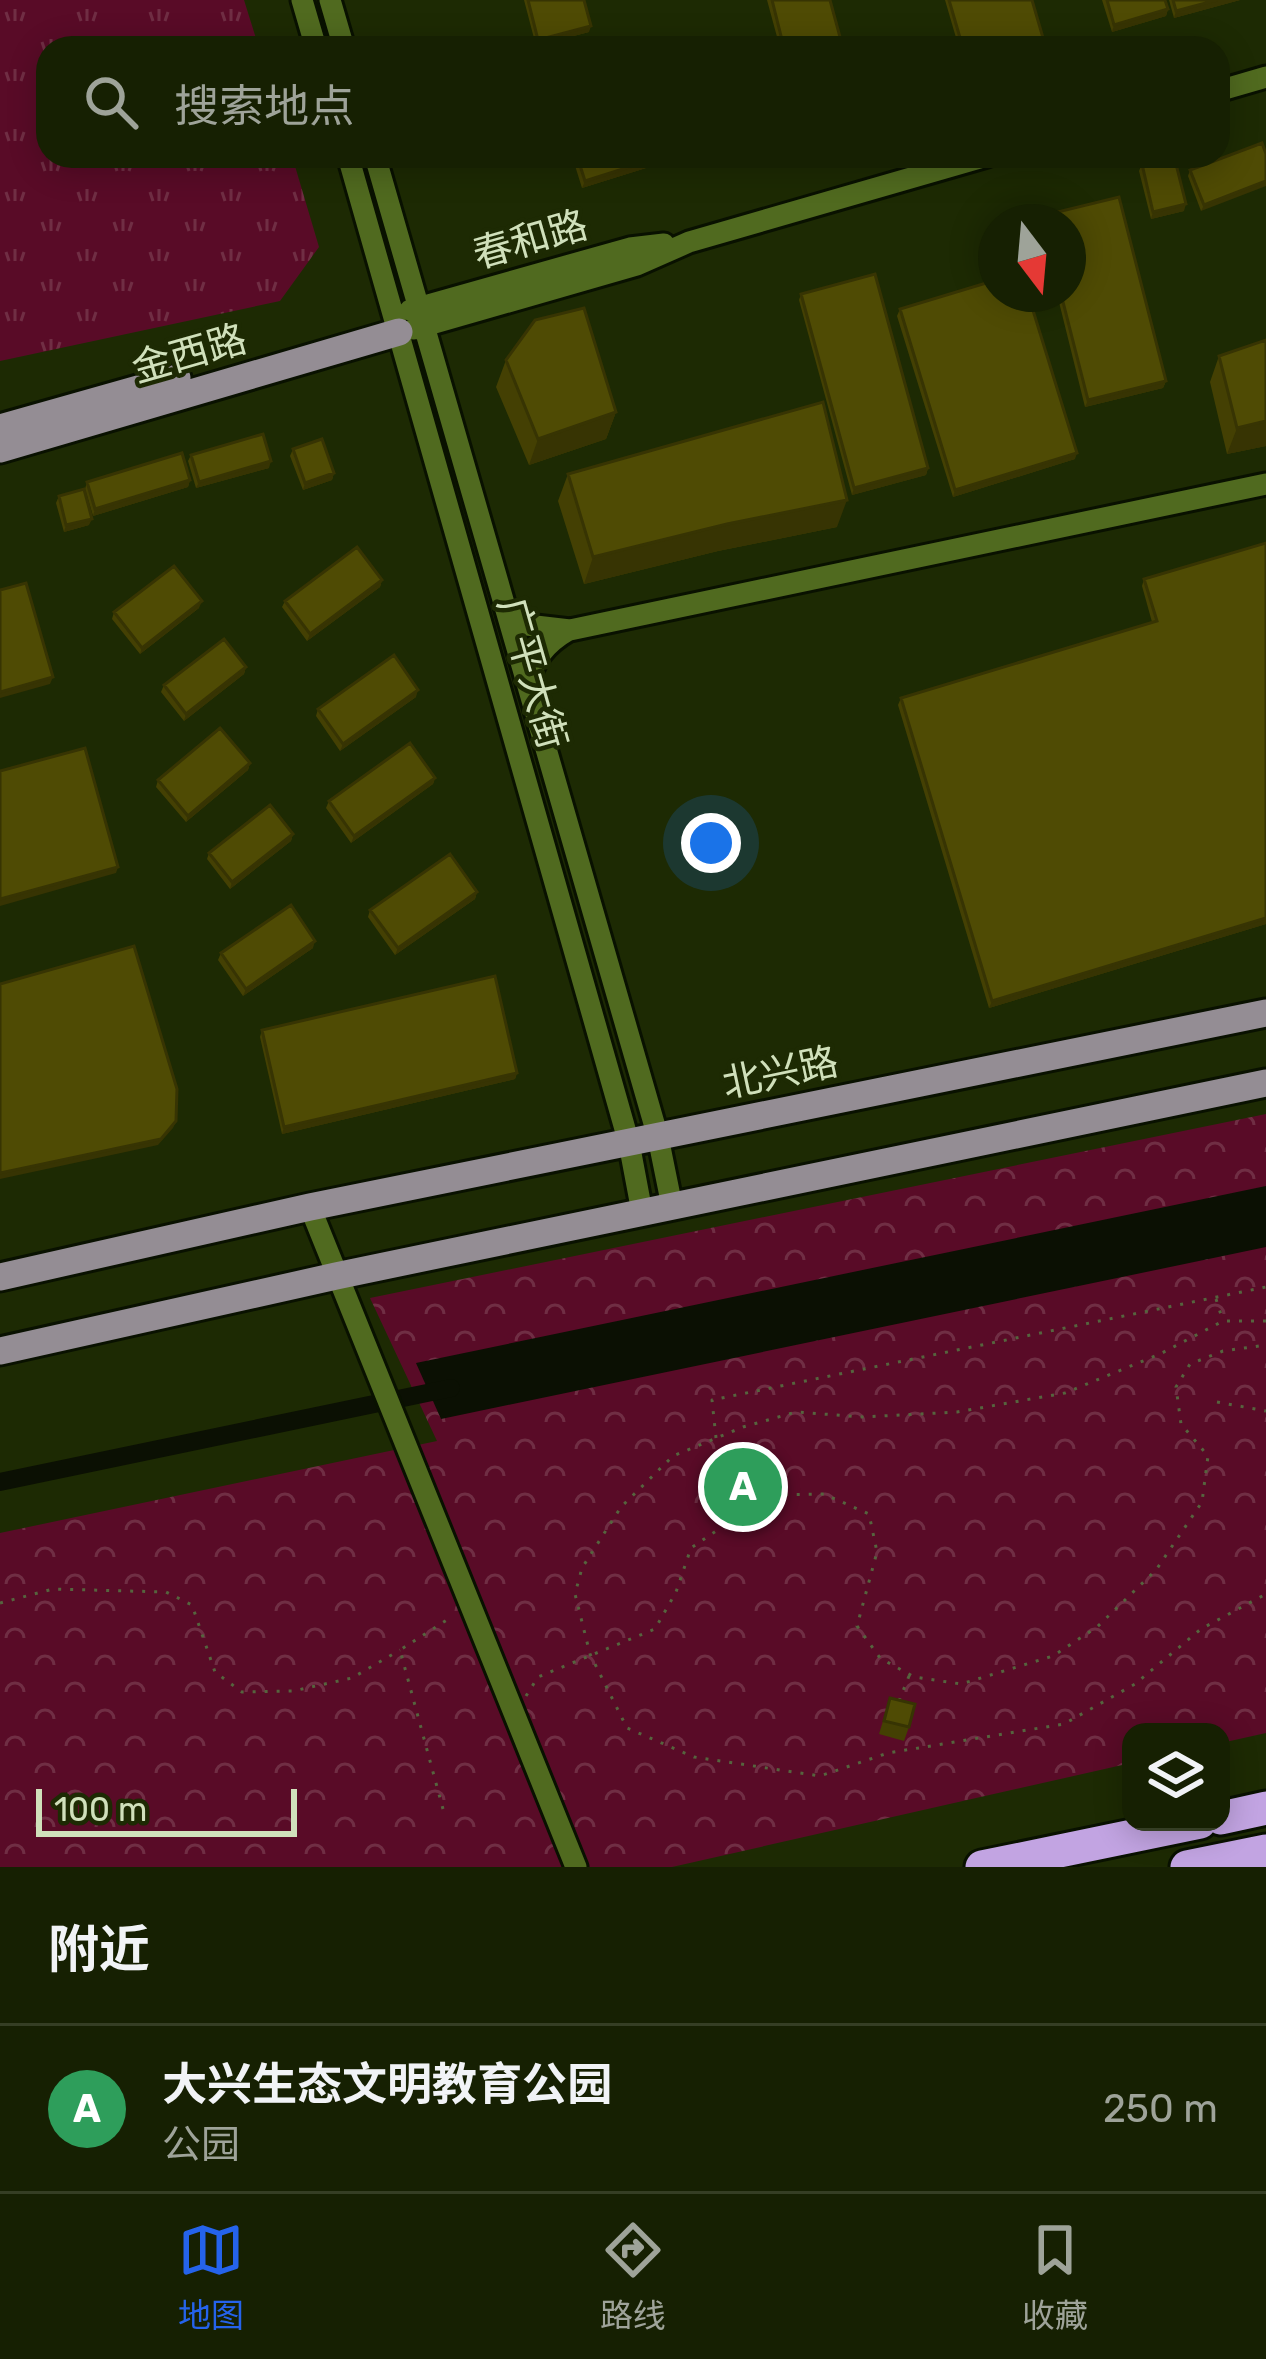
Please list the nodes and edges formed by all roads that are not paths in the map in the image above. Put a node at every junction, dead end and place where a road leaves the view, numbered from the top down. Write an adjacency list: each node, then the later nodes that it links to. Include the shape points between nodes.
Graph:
1 (302, 0): 3 (street)
2 (330, 0): 4 (street)
3 (312, 36)
4 (340, 36)
5 (1266, 77): 6 (street)
6 (1230, 88)
7 (352, 168): 10 (street, 广平大街)
8 (377, 168): 10 (street, 广平大街)
9 (945, 168): 10 (street, 春和路, via 689,242 630,248)
10 (409, 320): 11 (main road, 金西路); 12 (main road, 金西路); 14 (street, 广平大街); 20 (street, 广平大街)
11 (0, 428)
12 (0, 448)
13 (1266, 484): 15 (street)
14 (506, 608): 15 (street, via 527,625); 16 (street, 广平大街)
15 (569, 630): 16 (street, via 539,657)
16 (530, 691): 19 (street, 广平大街)
17 (1266, 1013): 19 (main road, 北兴路)
18 (1266, 1083): 21 (main road)
19 (658, 1137): 20 (main road, 北兴路); 21 (street, 广平大街)
20 (629, 1143): 22 (main road, 北兴路); 23 (street, 广平大街)
21 (673, 1205): 23 (main road)
22 (310, 1207): 24 (street); 25 (main road, 北兴路)
23 (642, 1212): 24 (main road)
24 (336, 1276): 26 (main road); 31 (street)
25 (0, 1277)
26 (0, 1351)
27 (1266, 1808): 28 (highway)
28 (1230, 1816)
29 (1156, 1831): 32 (highway)
30 (1266, 1851): 33 (highway)
31 (576, 1867)
32 (982, 1867)
33 (1187, 1867)

